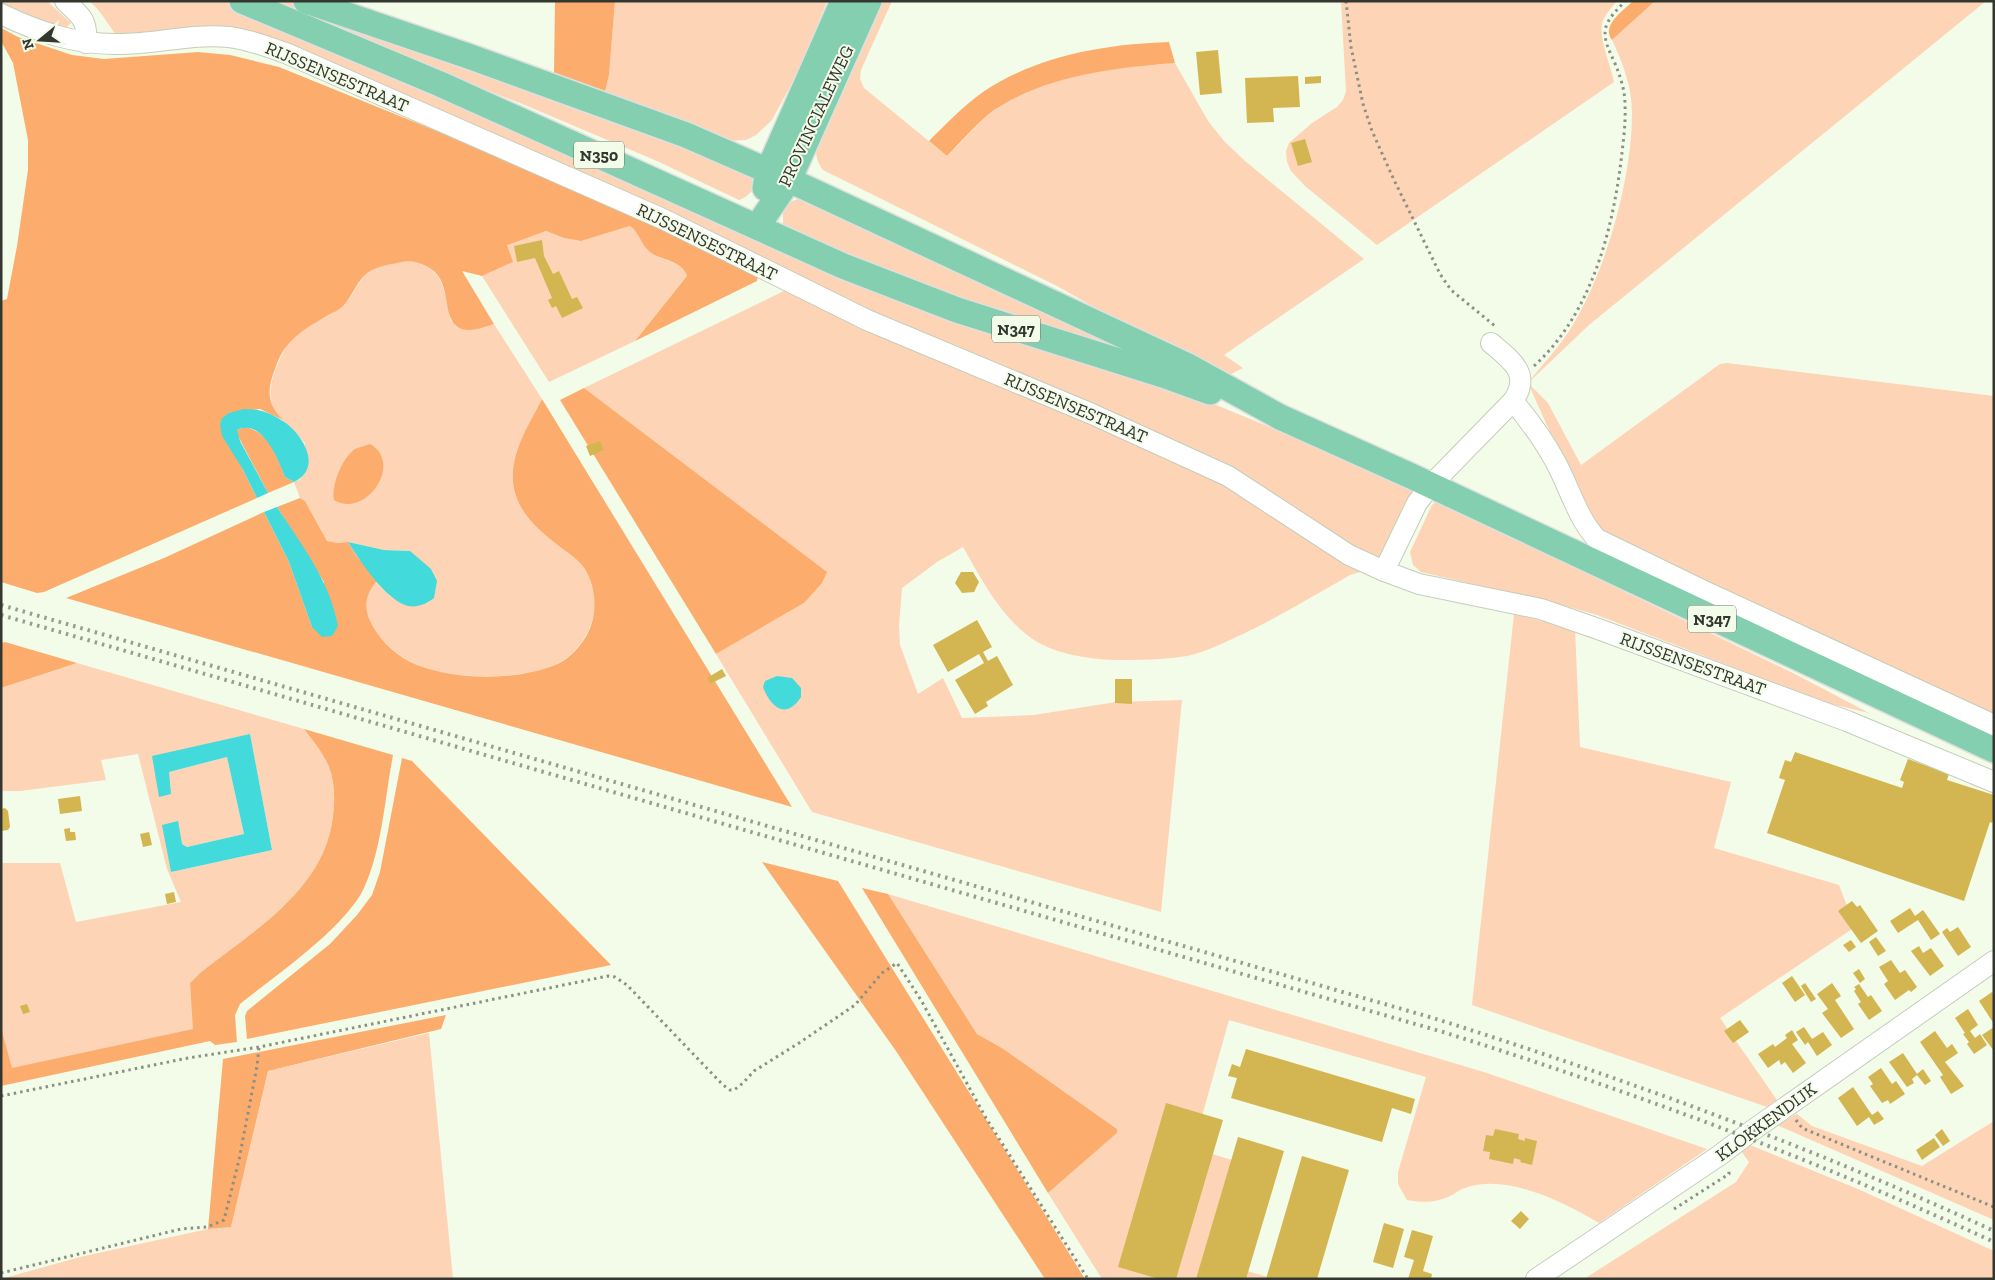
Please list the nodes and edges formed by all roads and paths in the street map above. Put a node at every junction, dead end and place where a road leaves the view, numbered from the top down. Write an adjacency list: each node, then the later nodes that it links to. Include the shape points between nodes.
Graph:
1 (65, 1): 9 (street, via 86,23)
2 (242, 1): 11 (main road, RIJSSENSESTRAAT / N350, via 440,84)
3 (306, 1): 10 (main road, RIJSSENSESTRAAT, via 686,135)
4 (843, 1): 10 (main road, PROVINCIALEWEG)
5 (869, 1): 10 (main road, PROVINCIALEWEG)
6 (1346, 1): 12 (path, via 1351,47 1372,131 1430,256 1451,290)
7 (1624, 1): 13 (path, via 1607,23 1604,34 1619,74 1625,105 1618,183 1605,240 1580,306 1542,359)
8 (1, 14): 9 (street, RIJSSENSESTRAAT, via 42,32)
9 (86, 42): 17 (street, RIJSSENSESTRAAT, via 116,45 229,37 288,54 663,219 867,320 1092,414 1228,476 1349,554)
10 (779, 176): 11 (main road, RIJSSENSESTRAAT); 15 (main road, RIJSSENSESTRAAT / N347, via 1186,365)
11 (757, 227): 15 (main road, RIJSSENSESTRAAT / N347, via 843,266 957,310 1163,375)
12 (1497, 338): 13 (street, via 1515,364)
13 (1520, 379): 14 (street, via 1519,392)
14 (1513, 401): 16 (street); 18 (street, via 1555,461 1587,526 1597,539)
15 (1280, 417): 16 (main road, RIJSSENSESTRAAT / N347)
16 (1430, 486): 17 (street, via 1417,503); 19 (main road, RIJSSENSESTRAAT / N347)
17 (1384, 571): 20 (street, RIJSSENSESTRAAT, via 1419,584 1541,609 1847,721)
18 (1994, 725)
19 (1994, 750)
20 (1994, 782)
21 (1994, 962): 24 (street, KLOKKENDIJK)
22 (259, 1047): 23 (path); 26 (path, via 239,1160 224,1220 207,1227 180,1229); 27 (path, via 608,976 627,985 724,1085 734,1090 754,1071 855,1006 882,973 897,963 986,1118)
23 (1, 1096)
24 (1785, 1107): 25 (path, via 1802,1128); 28 (street, KLOKKENDIJK, via 1720,1155)
25 (1994, 1207)
26 (1, 1273)
27 (1088, 1279)
28 (1536, 1279)

